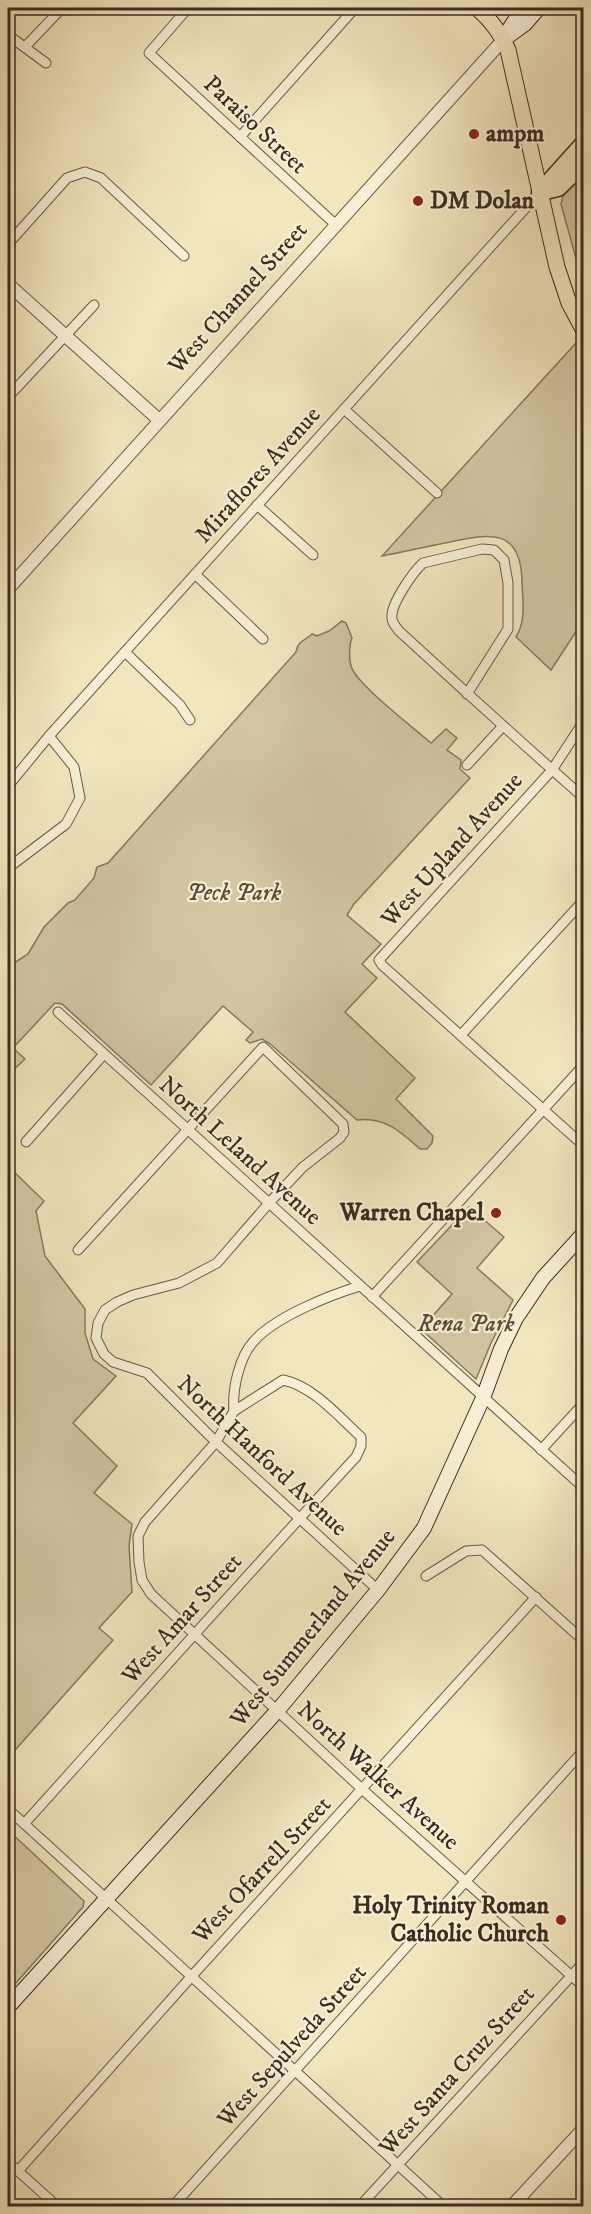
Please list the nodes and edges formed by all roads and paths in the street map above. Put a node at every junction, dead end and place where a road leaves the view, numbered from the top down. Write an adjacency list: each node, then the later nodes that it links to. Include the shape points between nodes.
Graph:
1 (62, 8): 9 (street)
2 (188, 8): 11 (street, Paraiso Street, via 149,53)
3 (355, 8): 11 (street)
4 (477, 8): 8 (main road)
5 (523, 8): 8 (main road, West Channel Street)
6 (539, 8): 8 (main road, West Channel Street)
7 (8, 35): 9 (street)
8 (504, 39): 14 (main road); 15 (street, West Channel Street)
9 (25, 47): 10 (street)
10 (46, 63)
11 (240, 137): 15 (street, Paraiso Street)
12 (584, 144): 14 (highway)
13 (584, 163): 14 (highway, via 558,188)
14 (540, 192): 20 (main road, via 560,276); 23 (street, Miraflores Avenue)
15 (336, 225): 24 (street, West Channel Street)
16 (8, 244): 17 (street, via 67,178 85,172 101,178)
17 (184, 256)
18 (8, 284): 21 (street)
19 (94, 305): 21 (street)
20 (584, 331)
21 (65, 336): 22 (street); 24 (street)
22 (8, 398)
23 (344, 409): 25 (street); 26 (street, Miraflores Avenue)
24 (159, 420): 29 (street, West Channel Street)
25 (437, 493)
26 (257, 505): 27 (street); 28 (street, Miraflores Avenue)
27 (313, 555)
28 (195, 574): 30 (street); 31 (street, Miraflores Avenue)
29 (8, 589)
30 (263, 639)
31 (125, 652): 33 (street, via 180,705); 36 (street, Miraflores Avenue)
32 (467, 694): 32 (street, via 393,624 393,606 423,563 482,549 494,550 504,560 508,629); 35 (street)
33 (190, 720)
34 (584, 721): 38 (street, West Upland Avenue)
35 (503, 726): 37 (street); 38 (street)
36 (49, 736): 39 (street, Miraflores Avenue); 41 (street, via 74,767 80,798 66,824)
37 (466, 765)
38 (552, 770): 40 (street); 44 (street, West Upland Avenue, via 381,956 382,965)
39 (8, 786)
40 (584, 798)
41 (8, 868)
42 (584, 900): 44 (street)
43 (58, 1012): 45 (street, North Leland Avenue)
44 (461, 1035): 47 (street)
45 (104, 1054): 48 (street, North Leland Avenue); 49 (street)
46 (584, 1065): 47 (street)
47 (543, 1109): 50 (street); 55 (street)
48 (187, 1130): 51 (street, North Leland Avenue); 51 (street, via 263,1047 343,1124 344,1132); 53 (street)
49 (26, 1142)
50 (584, 1146)
51 (269, 1203): 54 (street, North Leland Avenue); 59 (street, North Hanford Avenue, via 217,1263 179,1283 133,1295 105,1310 98,1323 96,1338 104,1354 113,1362 147,1373)
52 (584, 1233): 56 (main road, West Summerland Avenue, via 528,1297 501,1349)
53 (78, 1250)
54 (360, 1286): 55 (street, North Leland Avenue); 58 (street, via 282,1320 253,1342 238,1377)
55 (372, 1297): 56 (street, North Leland Avenue)
56 (483, 1398): 60 (street, North Leland Avenue); 64 (main road, West Summerland Avenue, via 424,1528)
57 (584, 1403): 60 (street)
58 (234, 1411): 59 (street); 62 (street, West Amar Street, via 283,1380 296,1383 361,1437 356,1457)
59 (216, 1442): 62 (street, North Hanford Avenue); 66 (street, North Walker Avenue, via 145,1522 138,1536 142,1580 151,1594)
60 (541, 1450): 61 (street, North Leland Avenue)
61 (584, 1488)
62 (299, 1518): 64 (street, North Hanford Avenue); 66 (street, West Amar Street)
63 (426, 1576): 65 (street, via 466,1551 482,1550)
64 (378, 1590): 68 (main road, West Summerland Avenue)
65 (536, 1597): 67 (street); 70 (street, West Ofarrell Street)
66 (195, 1634): 68 (street, North Walker Avenue); 72 (street, West Amar Street)
67 (584, 1641)
68 (278, 1710): 70 (street, North Walker Avenue); 74 (main road, West Summerland Avenue)
69 (584, 1750): 73 (street, West Sepulveda Street)
70 (363, 1790): 73 (street, North Walker Avenue); 77 (street, West Ofarrell Street)
71 (8, 1809): 72 (street)
72 (24, 1824): 74 (street)
73 (466, 1882): 76 (street, North Walker Avenue); 80 (street, West Sepulveda Street)
74 (106, 1900): 77 (street); 79 (main road, West Summerland Avenue)
75 (584, 1962): 76 (street, West Santa Cruz Street)
76 (571, 1976): 78 (street, North Walker Avenue); 83 (street, West Santa Cruz Street)
77 (191, 1977): 80 (street); 84 (street, West Ofarrell Street)
78 (584, 1988)
79 (8, 2007)
80 (295, 2072): 83 (street); 86 (street, West Sepulveda Street)
81 (584, 2128): 89 (street)
82 (8, 2162): 84 (street)
83 (397, 2165): 87 (street, West Santa Cruz Street); 88 (street)
84 (18, 2171): 85 (street)
85 (57, 2206)
86 (173, 2206)
87 (360, 2206)
88 (443, 2206)
89 (512, 2206)

